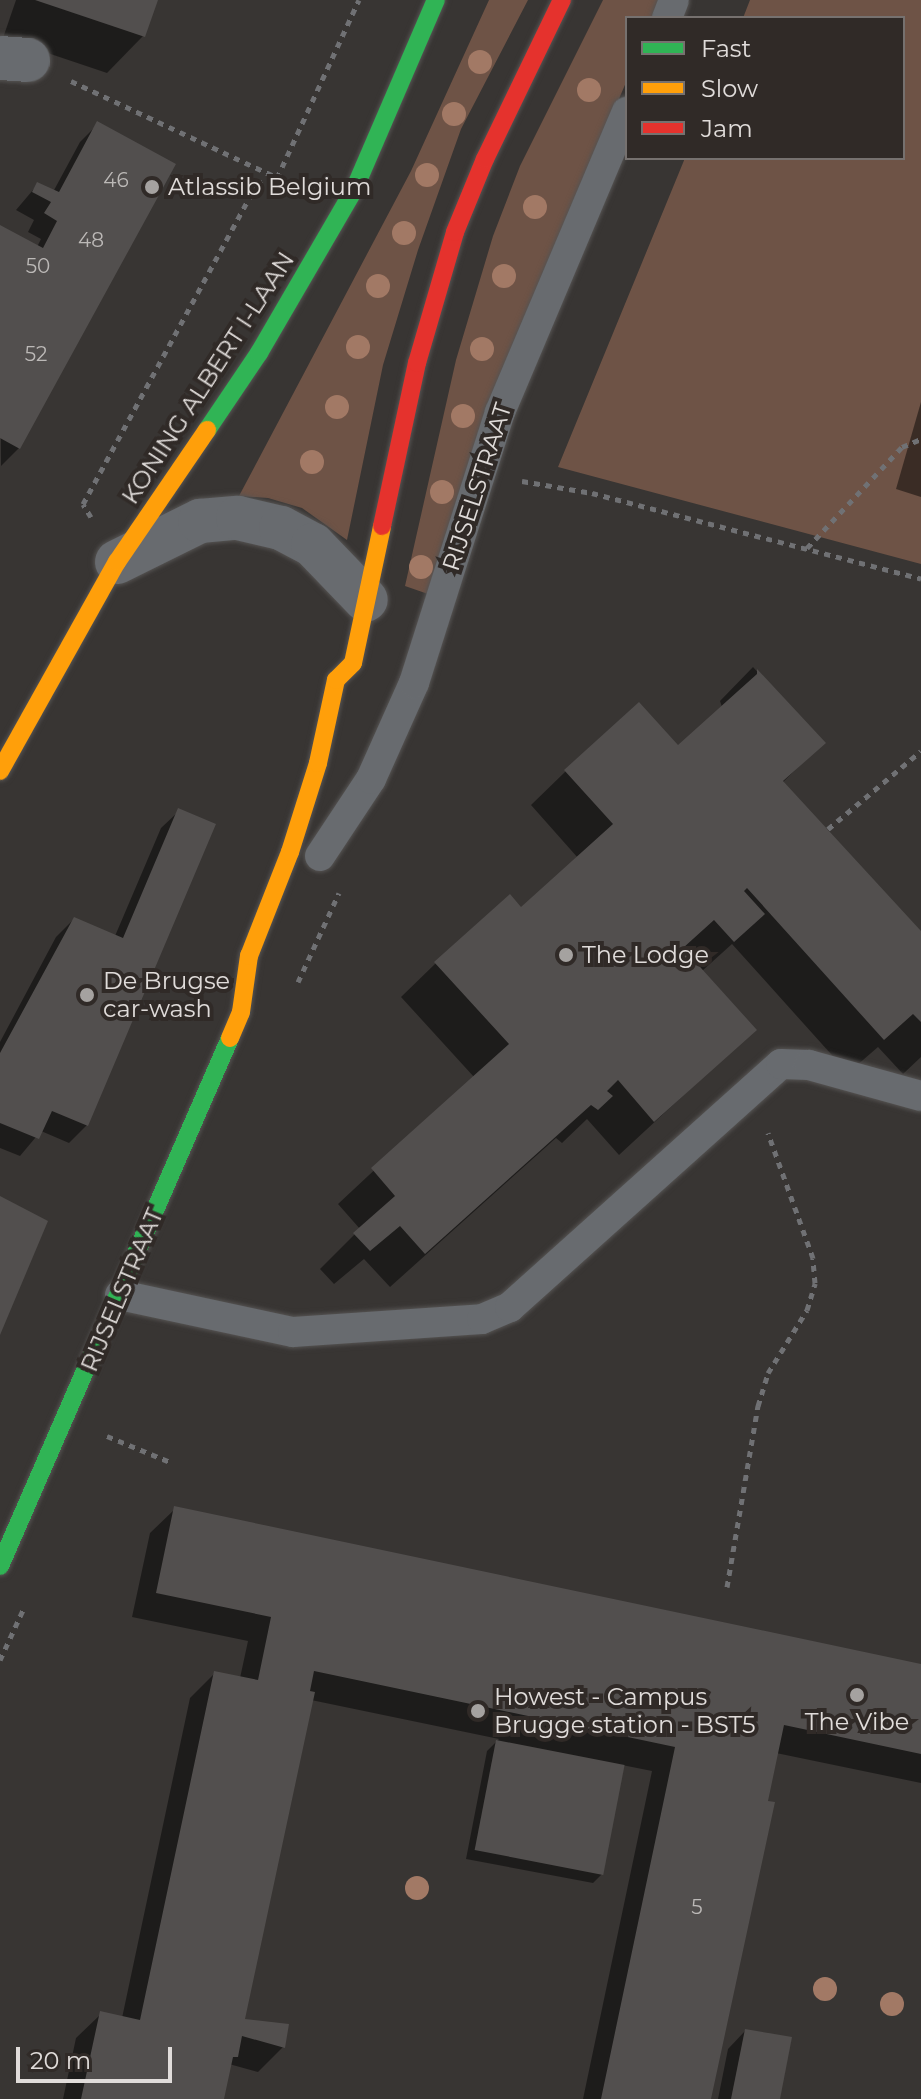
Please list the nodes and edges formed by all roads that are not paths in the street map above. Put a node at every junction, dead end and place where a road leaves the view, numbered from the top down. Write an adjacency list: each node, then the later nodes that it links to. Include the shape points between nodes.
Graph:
1 (436, 0): 4 (street, KONING ALBERT I-LAAN, via 354,190 259,353)
2 (562, 0): 5 (street, RIJSELSTRAAT, via 455,232 417,363)
3 (625, 117): 10 (lane, RIJSELSTRAAT, via 500,412 414,683 371,779)
4 (117, 562): 5 (street, via 200,521 238,518 281,528 313,545); 8 (street, KONING ALBERT I-LAAN)
5 (366, 600): 6 (street, RIJSELSTRAAT)
6 (353, 663): 7 (street); 12 (street, RIJSELSTRAAT, via 336,680 295,837 249,956)
7 (362, 685)
8 (0, 771)
9 (336, 800): 10 (street, RIJSELSTRAAT)
10 (317, 863)
11 (267, 980): 12 (street, RIJSELSTRAAT)
12 (241, 1012): 14 (street, RIJSELSTRAAT)
13 (921, 1096): 14 (lane, via 809,1065 781,1064 510,1307 482,1319 293,1332)
14 (120, 1295): 15 (street, RIJSELSTRAAT)
15 (0, 1566)

